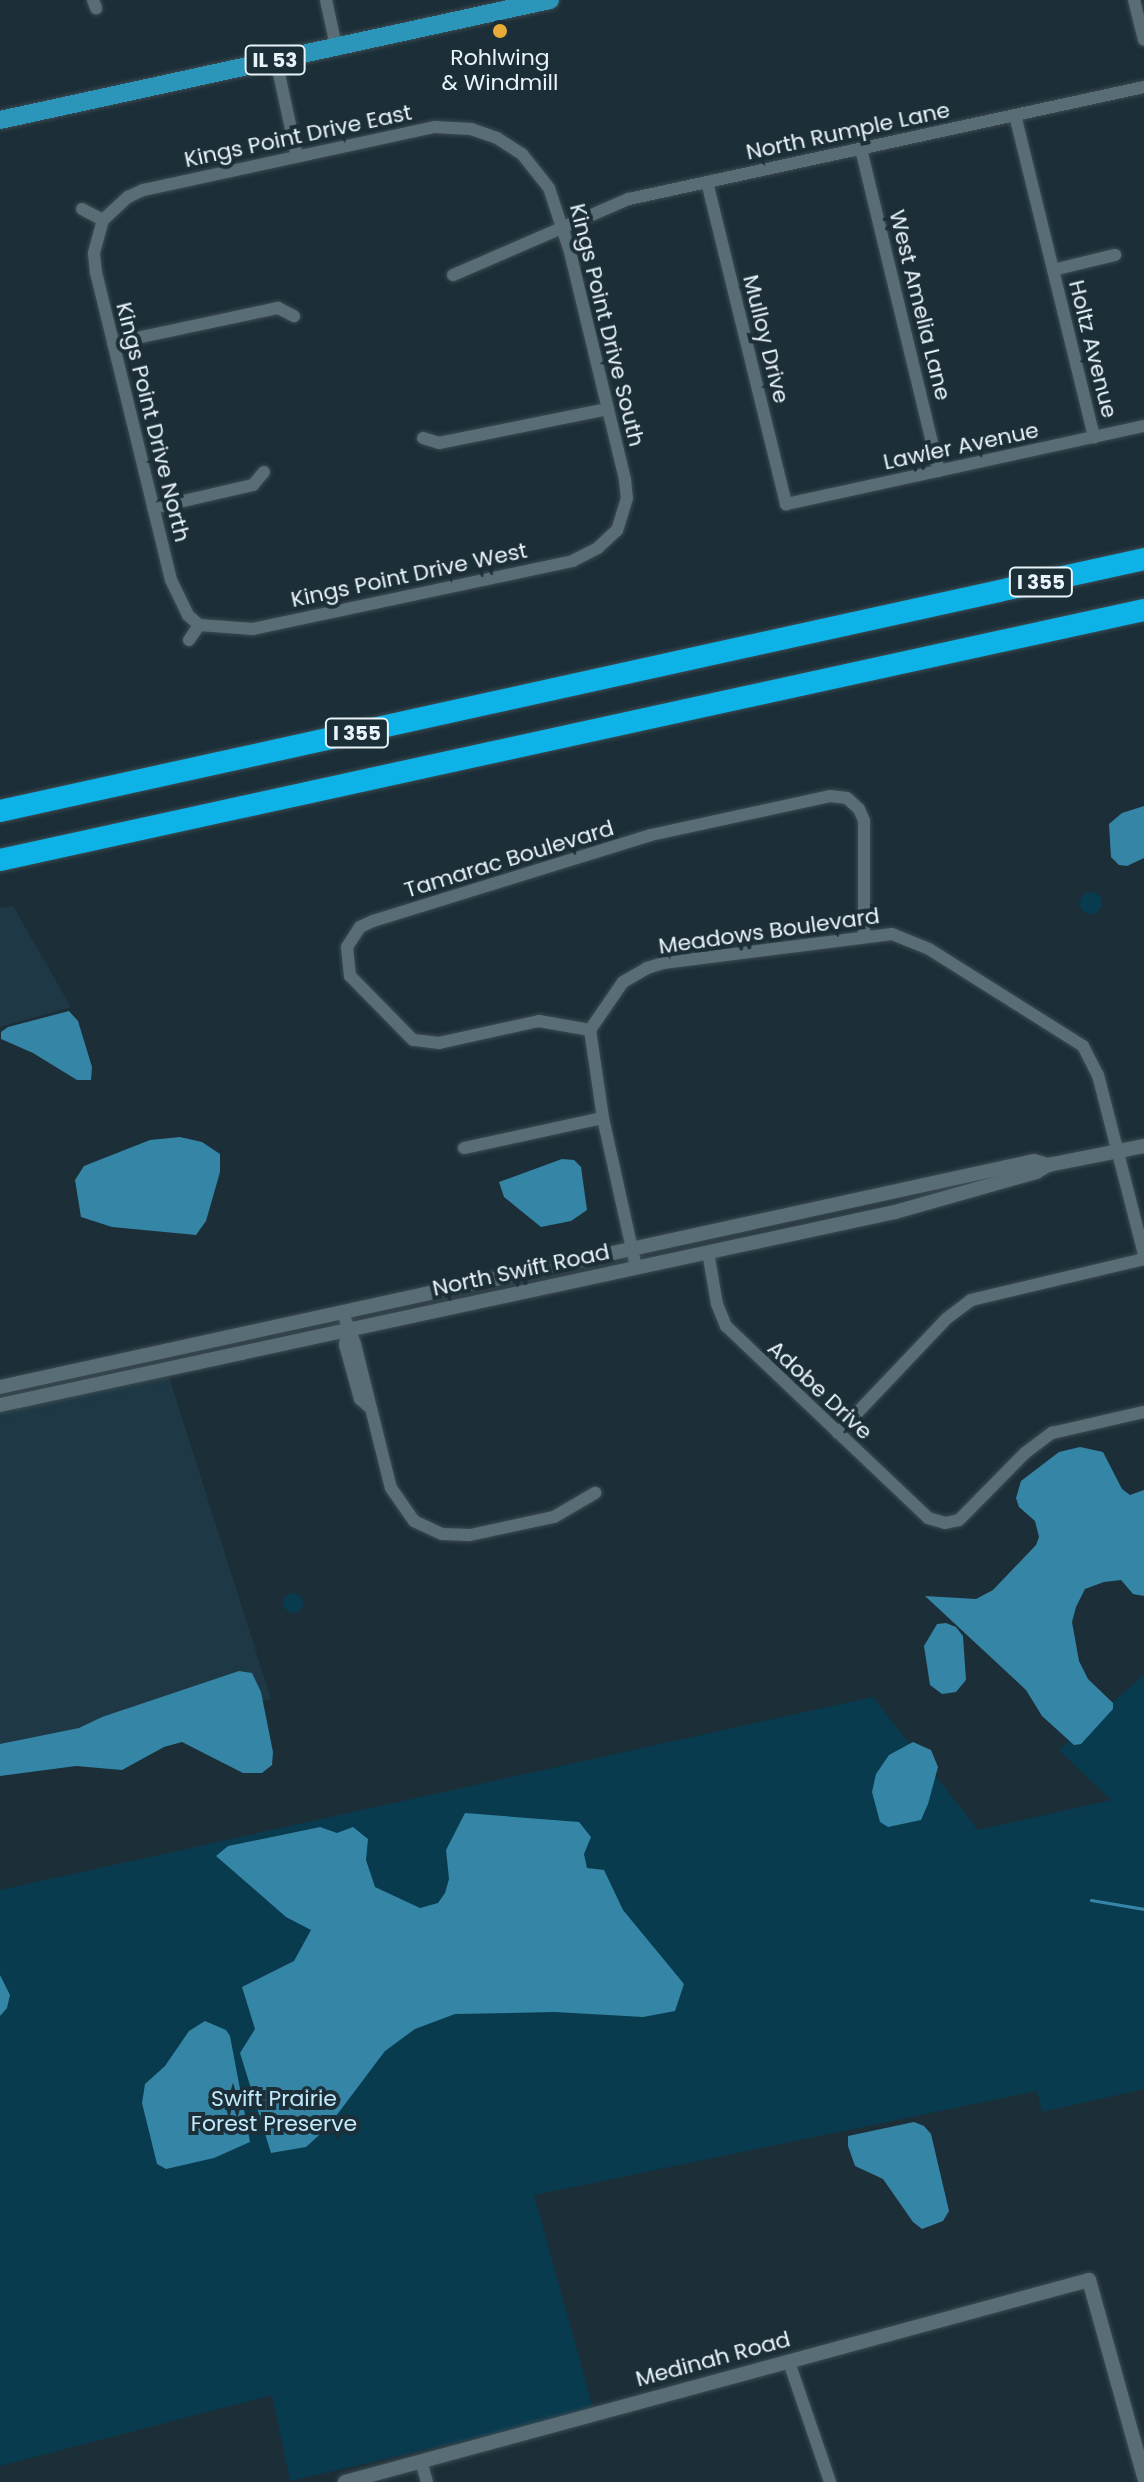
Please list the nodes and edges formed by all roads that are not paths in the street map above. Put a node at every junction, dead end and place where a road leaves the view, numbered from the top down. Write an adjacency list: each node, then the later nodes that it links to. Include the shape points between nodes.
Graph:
1 (326, 0): 5 (street)
2 (550, 0): 5 (main road, IL 53)
3 (1134, 0): 4 (street)
4 (1144, 40)
5 (336, 46): 6 (main road, IL 53)
6 (276, 60): 9 (main road, IL 53); 12 (street)
7 (1144, 87): 8 (street, North Rumple Lane)
8 (1015, 115): 11 (street, North Rumple Lane); 18 (street, Holtz Avenue)
9 (0, 120)
10 (497, 138): 12 (street, Kings Point Drive East, via 459,127 434,127); 16 (street, Kings Point Drive South, via 522,154 542,177)
11 (861, 149): 13 (street, North Rumple Lane); 26 (street, West Amelia Lane)
12 (297, 156): 15 (street, Kings Point Drive East, via 143,190)
13 (707, 182): 16 (street, North Rumple Lane, via 629,199); 28 (street, Mulloy Drive)
14 (82, 209): 15 (street)
15 (103, 220): 21 (street, Kings Point Drive North, via 94,263)
16 (563, 225): 19 (street, North Rumple Lane); 22 (street, Kings Point Drive South)
17 (1115, 255): 18 (street, Holtz Avenue)
18 (1053, 270): 24 (street, Holtz Avenue)
19 (453, 275)
20 (294, 316): 21 (street, via 278,308)
21 (113, 343): 29 (street, Kings Point Drive North)
22 (608, 409): 25 (street, via 439,443); 30 (street, Kings Point Drive South, via 627,498 622,534)
23 (1144, 426): 24 (street, Lawler Avenue)
24 (1094, 437): 26 (street, Lawler Avenue)
25 (423, 438)
26 (939, 471): 28 (street, Lawler Avenue)
27 (264, 472): 29 (street, via 253,485)
28 (786, 504)
29 (153, 508): 35 (street, Kings Point Drive North, via 179,602)
30 (607, 540): 35 (street, Kings Point Drive West, via 573,561 253,629)
31 (1144, 549): 33 (highway)
32 (1144, 559): 33 (highway, I 355)
33 (938, 605): 37 (highway, I 355)
34 (1144, 610): 38 (highway, I 355)
35 (199, 625): 36 (street)
36 (189, 640)
37 (0, 811)
38 (0, 860)
39 (864, 936): 40 (street, Meadows Boulevard, via 647,968 623,982); 40 (street, Tamarac Boulevard, via 864,821 847,798 830,796 651,835 373,921 360,927 347,947 350,976 413,1040 439,1043 539,1021); 44 (street, Meadows Boulevard, via 907,938 1083,1046 1098,1075)
40 (590, 1030): 41 (street)
41 (603, 1118): 43 (street); 46 (street)
42 (1144, 1146): 44 (street, North Swift Road)
43 (464, 1148)
44 (1116, 1151): 45 (street, North Swift Road); 48 (street, Meadows Boulevard)
45 (1048, 1165): 46 (street, North Swift Road, via 1034,1161); 47 (street, North Swift Road, via 895,1212)
46 (632, 1250): 49 (street); 50 (street, North Swift Road)
47 (708, 1252): 49 (street, North Swift Road); 55 (street, Adobe Drive, via 726,1326)
48 (1144, 1257): 55 (street, via 971,1300 946,1319)
49 (636, 1267): 51 (street, North Swift Road)
50 (343, 1314): 51 (street); 52 (street, North Swift Road)
51 (347, 1331): 53 (street, North Swift Road); 56 (street, via 355,1344 395,1497 414,1521 437,1532 470,1535 554,1517)
52 (0, 1387)
53 (0, 1405)
54 (1144, 1412): 55 (street, Adobe Drive, via 1043,1438 967,1513 950,1523 928,1518)
55 (838, 1433)
56 (595, 1493)
57 (789, 2362): 58 (street, Medinah Road); 59 (street, Medinah Road, via 1092,2282); 62 (street)
58 (421, 2461): 60 (street, Medinah Road); 61 (street)
59 (1144, 2477)
60 (345, 2482)
61 (427, 2482)
62 (830, 2482)

